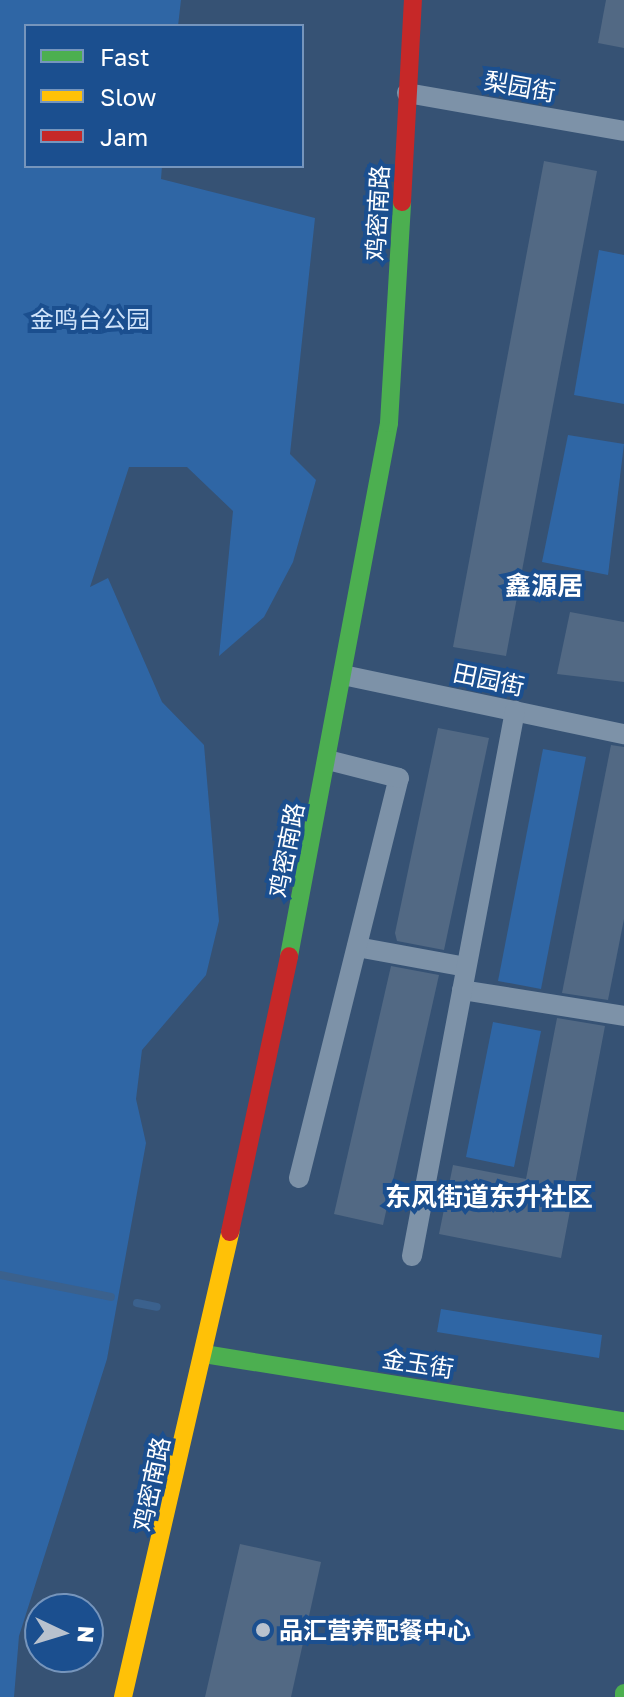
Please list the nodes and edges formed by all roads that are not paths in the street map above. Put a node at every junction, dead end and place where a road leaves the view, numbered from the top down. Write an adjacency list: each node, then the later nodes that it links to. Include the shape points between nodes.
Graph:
1 (413, 0): 2 (main road, 鸡密南路)
2 (407, 93): 3 (street, 梨园街); 4 (main road, 鸡密南路, via 389,423)
3 (624, 131)
4 (343, 675): 5 (street, 田园街); 7 (main road, 鸡密南路)
5 (515, 711): 6 (street, 田园街); 9 (street)
6 (624, 734)
7 (328, 760): 8 (street, via 399,778); 14 (main road, 鸡密南路)
8 (357, 947): 9 (street); 12 (street)
9 (466, 967): 10 (street)
10 (462, 990): 11 (street); 13 (street)
11 (624, 1016)
12 (299, 1178)
13 (412, 1256)
14 (204, 1354): 15 (main road, 金玉街); 16 (main road, 鸡密南路)
15 (624, 1421)
16 (123, 1697)

